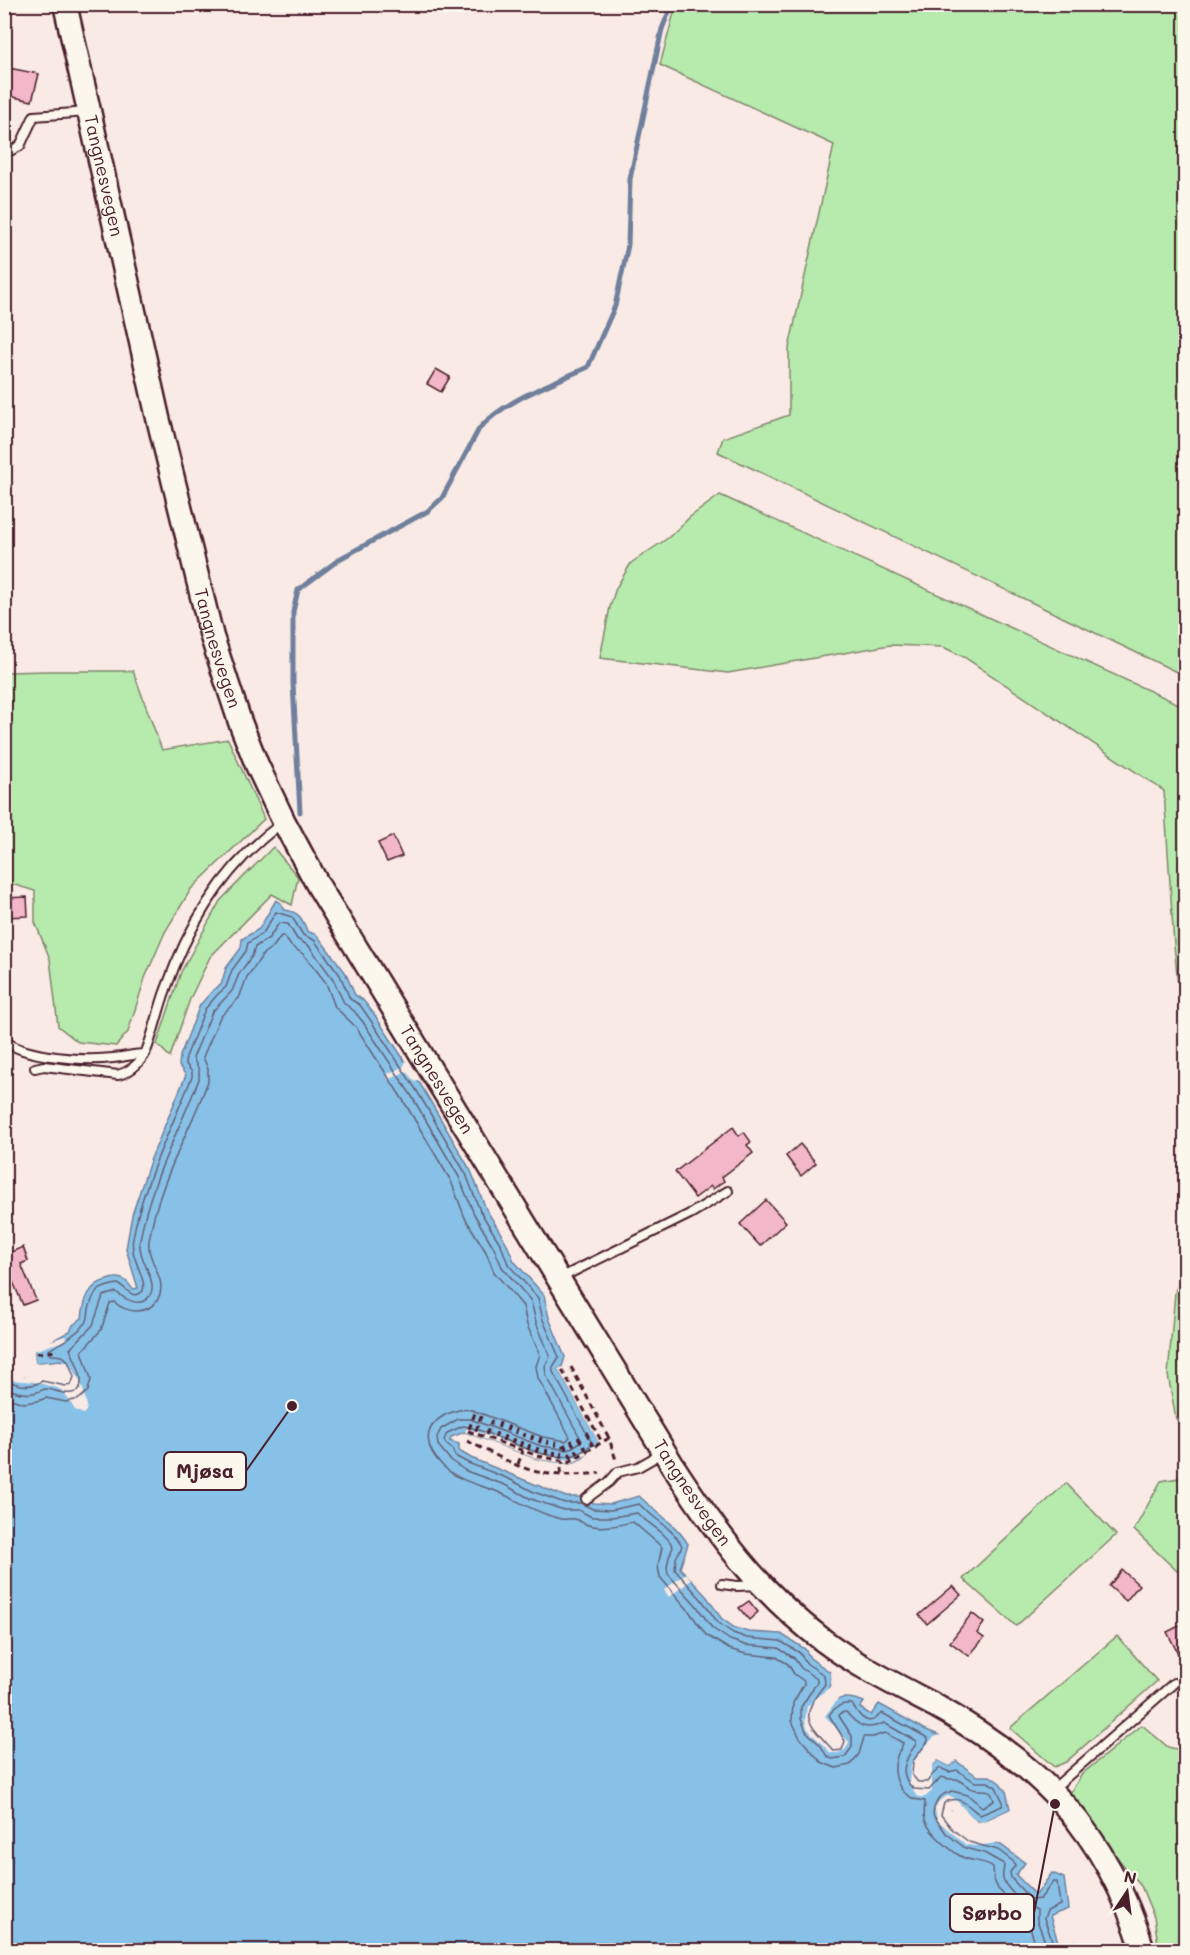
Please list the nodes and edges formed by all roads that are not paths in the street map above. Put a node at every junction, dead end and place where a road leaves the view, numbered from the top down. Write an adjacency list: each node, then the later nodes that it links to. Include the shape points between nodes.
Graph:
1 (65, 4): 2 (main road, Tangnesvegen)
2 (89, 111): 3 (lane, via 34,116 20,146); 4 (main road, Tangnesvegen, via 212,637 240,722)
3 (4, 153)
4 (284, 822): 6 (lane, via 249,850 201,911 180,950); 9 (main road, Tangnesvegen, via 319,887)
5 (4, 1040): 6 (lane, via 18,1049 64,1057 112,1059)
6 (145, 1054): 7 (lane, via 139,1064 118,1076)
7 (35, 1068)
8 (728, 1191): 9 (lane)
9 (559, 1279): 10 (main road, Tangnesvegen)
10 (663, 1448): 11 (lane, via 638,1467 618,1472); 13 (main road, Tangnesvegen, via 726,1543)
11 (586, 1499)
12 (722, 1584): 13 (lane)
13 (759, 1584): 15 (main road, Tangnesvegen, via 837,1650 977,1731)
14 (1174, 1683): 15 (lane)
15 (1052, 1790): 16 (main road, Tangnesvegen, via 1086,1832 1114,1876)
16 (1143, 1950)

